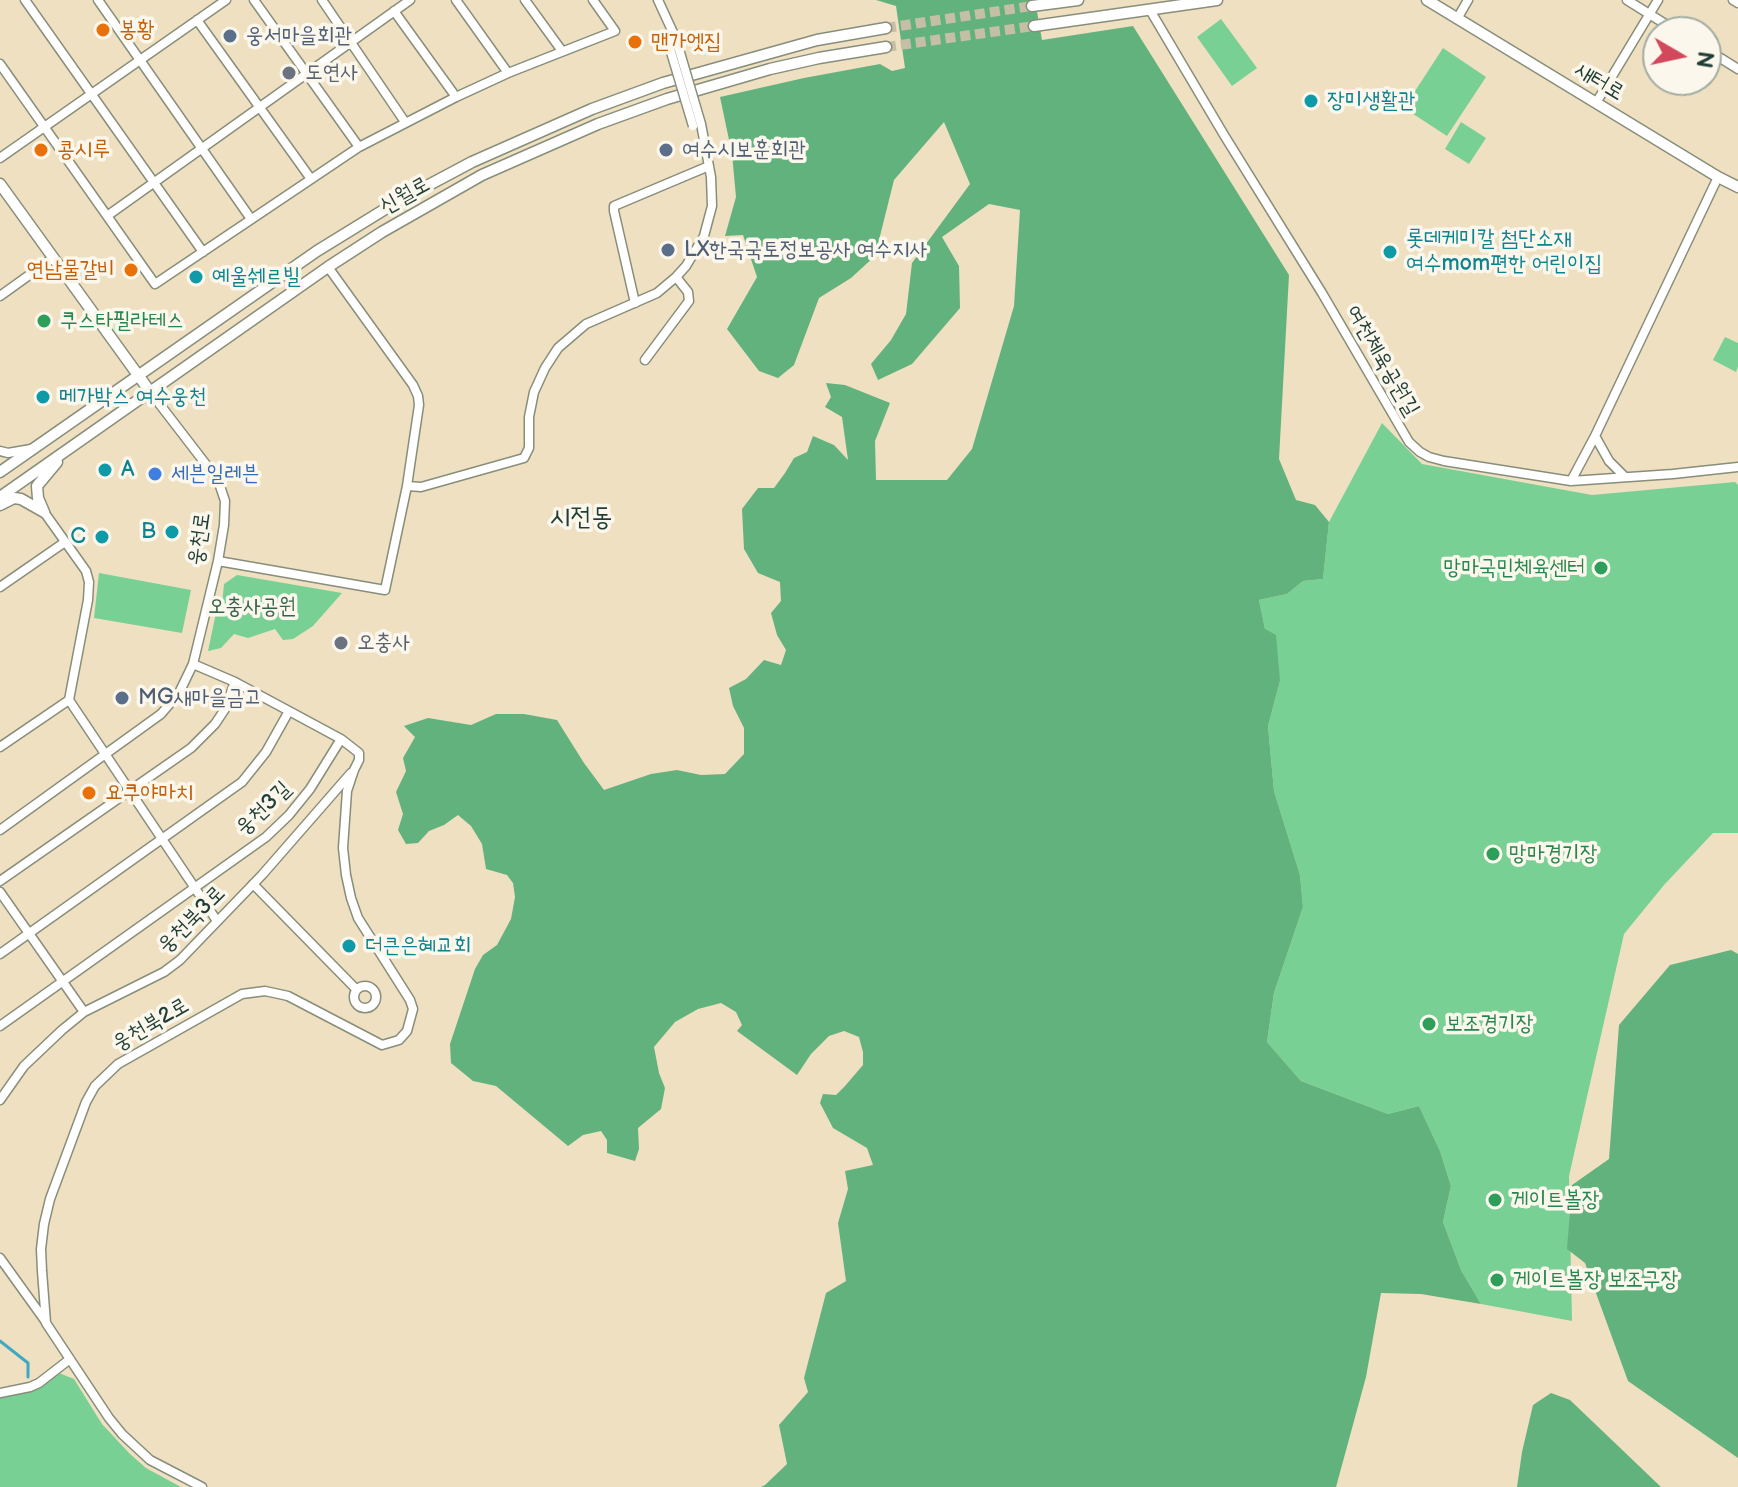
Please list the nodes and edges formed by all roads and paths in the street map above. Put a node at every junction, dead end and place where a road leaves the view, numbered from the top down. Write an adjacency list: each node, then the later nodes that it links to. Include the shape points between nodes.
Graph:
1 (25, 0): 33 (street)
2 (98, 0): 29 (street)
3 (226, 0): 23 (street)
4 (254, 0): 32 (street)
5 (322, 0): 26 (street)
6 (410, 0): 19 (street)
7 (456, 0): 31 (street)
8 (525, 0): 28 (street)
9 (593, 0): 28 (street, via 615,31)
10 (658, 0): 42 (street, bridge)
11 (1078, 0): 17 (street)
12 (1217, 0): 18 (street)
13 (1427, 0): 22 (street, 새터로)
14 (1468, 0): 22 (street)
15 (1627, 0): 20 (street)
16 (1658, 0): 20 (street)
17 (1032, 6)
18 (1150, 10): 24 (street); 66 (street, 여천체육공원길, via 1409,442 1429,457)
19 (394, 11): 26 (street); 34 (street)
20 (1650, 14): 21 (street); 35 (street)
21 (1653, 16)
22 (1457, 19): 35 (street, 새터로)
23 (197, 20): 29 (street); 36 (street)
24 (1034, 26)
25 (886, 28): 57 (street, 신월로, via 817,40 663,83 472,162 317,251)
26 (351, 42): 32 (street); 37 (street)
27 (886, 47): 52 (street, 신월로, via 770,69 598,124 482,175)
28 (562, 51): 31 (street)
29 (140, 60): 33 (street); 40 (street)
30 (0, 64): 38 (street)
31 (508, 73): 34 (street)
32 (306, 74): 36 (street); 39 (street)
33 (92, 94): 38 (street); 45 (street)
34 (456, 97): 37 (street)
35 (1596, 103): 43 (street, 새터로)
36 (259, 107): 40 (street); 44 (street)
37 (405, 122): 39 (street)
38 (44, 127): 41 (street); 48 (street)
39 (359, 147): 44 (street)
40 (201, 149): 45 (street); 49 (street)
41 (0, 158)
42 (709, 166): 53 (street, via 709,220 699,246); 55 (street, via 614,206)
43 (1718, 177): 47 (street, 새터로); 59 (street)
44 (311, 179): 49 (street)
45 (154, 182): 48 (street); 50 (street)
46 (0, 184): 51 (street, 웅천로)
47 (1738, 187)
48 (107, 216): 50 (street, via 155,284)
49 (251, 219): 50 (street)
50 (203, 252)
51 (53, 258): 54 (street); 57 (street, 웅천로)
52 (328, 267): 58 (street, 신월로); 67 (street, via 418,396)
53 (676, 277): 55 (street); 56 (street, via 689,301)
54 (0, 296)
55 (635, 303): 67 (street, via 586,324 552,357 531,405 524,458 421,487)
56 (645, 360)
57 (139, 377): 58 (street, 웅천로); 61 (street, 신월로)
58 (151, 393): 60 (street, 신월로); 72 (street, 웅천로, via 221,486 225,515)
59 (1595, 436): 65 (street); 66 (street)
60 (71, 446): 68 (street, 신월로); 70 (street, via 37,486)
61 (32, 449): 62 (street); 64 (street, 신월로)
62 (0, 451)
63 (1738, 467): 65 (street, 여천체육공원길)
64 (0, 472)
65 (1624, 476): 66 (street, 여천체육공원길)
66 (1571, 481)
67 (407, 486): 72 (street, via 385,590)
68 (0, 497)
69 (0, 505): 70 (street, via 18,498)
70 (44, 512): 71 (street)
71 (65, 542): 73 (street); 76 (street, via 89,582)
72 (218, 561): 74 (street, 웅천로)
73 (0, 587)
74 (193, 664): 75 (street); 80 (street, 웅천로, via 171,704)
75 (235, 682): 77 (street); 82 (street, via 225,709 206,735)
76 (69, 700): 79 (street); 80 (street)
77 (289, 711): 78 (street); 86 (street, 웅천3길, via 242,782)
78 (341, 739): 81 (street, via 359,753); 89 (street, 웅천3길, via 289,815)
79 (0, 747)
80 (107, 755): 82 (street); 85 (street, 웅천로)
81 (354, 770): 83 (street, 웅천북3로); 84 (street, 웅천북2로)
82 (131, 791): 86 (street); 87 (street)
83 (321, 807): 84 (street, via 337,805); 88 (street, 웅천북3로)
84 (345, 819): 100 (street, 웅천북2로, via 343,848 351,898 410,1000 407,1031 382,1045 288,996 257,992 242,994 118,1064 86,1102 50,1199 41,1249)
85 (0, 830)
86 (163, 839): 89 (street); 92 (street, 웅천3길)
87 (0, 881)
88 (253, 884): 91 (street, 웅천북3로); 95 (street)
89 (195, 887): 91 (street); 94 (street, 웅천3길)
90 (0, 892): 92 (street)
91 (217, 921): 96 (street, 웅천북3로, via 164,972)
92 (29, 934): 93 (street, 웅천3길); 94 (street)
93 (0, 954)
94 (62, 982): 96 (street); 97 (street, 웅천3길)
95 (356, 989)
96 (84, 1012): 98 (street, 웅천북3로, via 24,1066)
97 (0, 1026)
98 (0, 1100)
99 (0, 1258): 100 (street)
100 (46, 1323): 101 (street, 웅천북2로)
101 (70, 1359): 102 (street, via 39,1383); 103 (street, 웅천북2로, via 109,1418 136,1447)
102 (0, 1393)
103 (202, 1487)

